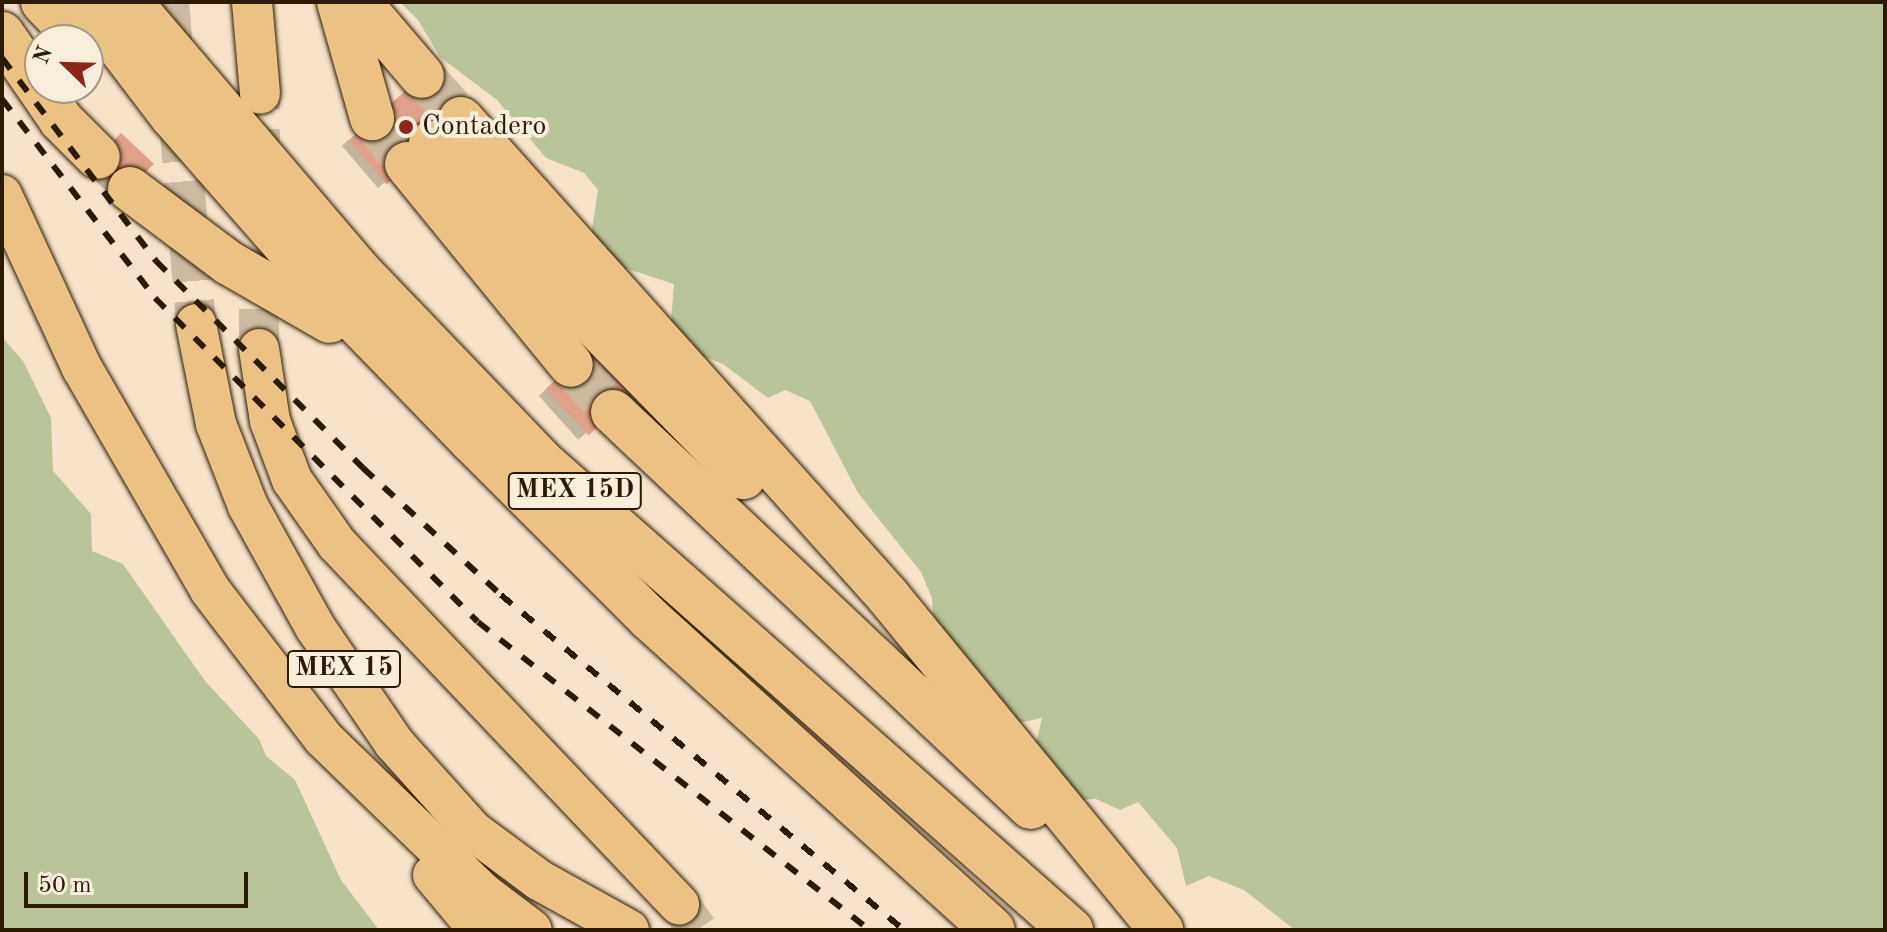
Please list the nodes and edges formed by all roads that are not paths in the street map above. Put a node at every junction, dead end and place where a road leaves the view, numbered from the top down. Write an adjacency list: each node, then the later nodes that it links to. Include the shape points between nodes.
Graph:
1 (43, 2): 6 (highway)
2 (85, 2): 18 (highway, MEX 15D, via 172,116 301,264)
3 (130, 2): 25 (highway, MEX 15D, via 361,273 541,461)
4 (252, 2): 9 (main road)
5 (348, 10): 5 (highway, via 396,98)
6 (64, 24)
7 (2, 34): 10 (highway, via 61,120)
8 (104, 68): 13 (highway)
9 (260, 94)
10 (98, 157)
11 (130, 189): 13 (highway, via 229,263)
12 (2, 195): 19 (main road, MEX 15, via 82,368 210,590)
13 (330, 321): 18 (highway)
14 (196, 324): 21 (main road, MEX 15, via 216,424 248,506 315,627 394,743 473,831 539,880)
15 (259, 349): 20 (main road, via 270,421 292,480 337,544)
16 (571, 365): 26 (highway, via 433,142 887,595)
17 (613, 412): 26 (highway)
18 (471, 440): 24 (highway, MEX 15D, via 649,618)
19 (323, 738): 22 (main road); 23 (main road, MEX 15, via 483,893)
20 (679, 904)
21 (622, 927)
22 (479, 930)
23 (532, 930)
24 (993, 930)
25 (1071, 930)
26 (1160, 930)

